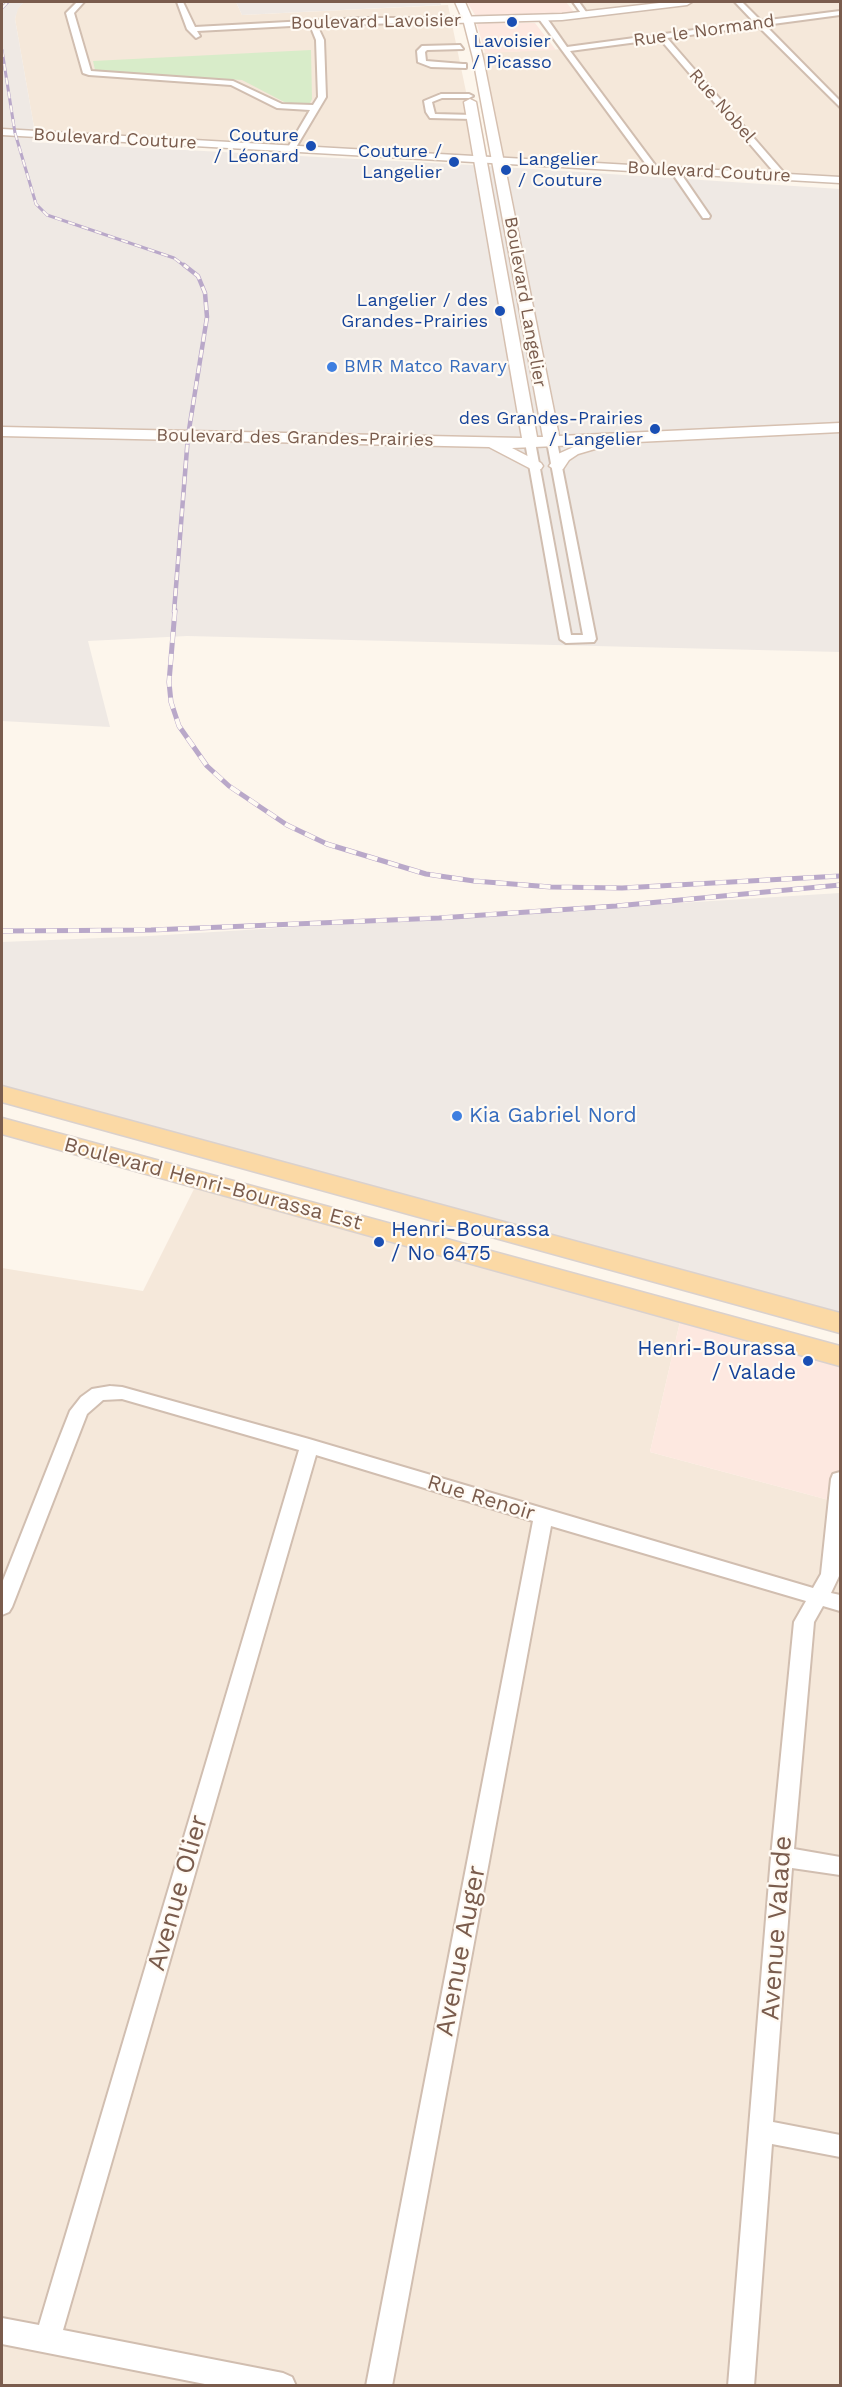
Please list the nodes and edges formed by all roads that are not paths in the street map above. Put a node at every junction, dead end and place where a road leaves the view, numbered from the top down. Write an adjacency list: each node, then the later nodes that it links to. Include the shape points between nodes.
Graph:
1 (80, 2): 19 (street, via 73,7 71,19 89,73 233,83 280,106)
2 (180, 2): 12 (street, Boulevard Lavoisier, via 195,36 246,34 245,26)
3 (460, 2): 11 (main road, Boulevard Langelier)
4 (576, 2): 9 (street)
5 (685, 2): 9 (street, Boulevard Lavoisier)
6 (738, 2): 13 (street)
7 (448, 4): 14 (main road, Boulevard Langelier)
8 (840, 13): 13 (street, Rue le Normand)
9 (586, 14): 10 (street, Boulevard Lavoisier)
10 (543, 19): 11 (street, Boulevard Lavoisier); 16 (street)
11 (468, 20): 14 (street, Boulevard Lavoisier); 24 (main road, Boulevard Langelier)
12 (312, 22): 14 (street, Boulevard Lavoisier); 19 (street, via 321,43 323,91)
13 (760, 23): 15 (street, Rue le Normand); 18 (street)
14 (456, 34): 17 (main road, Boulevard Langelier); 17 (street, via 421,51 422,62)
15 (662, 37): 16 (street, Rue le Normand); 27 (street, Rue Nobel)
16 (567, 49): 25 (street)
17 (466, 81): 20 (main road, Boulevard Langelier); 20 (street, via 428,101 430,112 437,117)
18 (840, 105)
19 (316, 108): 22 (street)
20 (472, 117): 23 (main road, Boulevard Langelier)
21 (2, 132): 22 (street, Boulevard Couture)
22 (291, 148): 23 (street, Boulevard Couture)
23 (480, 159): 24 (street, Boulevard Couture); 31 (main road, Boulevard Langelier)
24 (498, 160): 25 (street, Boulevard Couture); 30 (main road, Boulevard Langelier)
25 (654, 169): 26 (street, Boulevard Couture)
26 (674, 170): 27 (street, Boulevard Couture); 29 (street)
27 (782, 176): 28 (street, Boulevard Couture)
28 (840, 180)
29 (706, 216)
30 (545, 408): 34 (main road, via 554,422 571,432); 37 (main road, Boulevard Langelier)
31 (526, 420): 35 (main road, via 519,428); 36 (main road, Boulevard Langelier)
32 (840, 428): 34 (main road, Boulevard des Grandes-Prairies)
33 (2, 432): 35 (main road, Boulevard des Grandes-Prairies)
34 (637, 438): 37 (main road, Boulevard des Grandes-Prairies); 39 (main road, via 573,451)
35 (476, 442): 36 (main road, Boulevard des Grandes-Prairies); 38 (main road, via 507,450)
36 (530, 442): 37 (main road, Boulevard des Grandes-Prairies); 38 (street, Boulevard Langelier)
37 (552, 442): 39 (street, Boulevard Langelier)
38 (535, 466): 39 (street, Boulevard Langelier, via 566,639 590,639)
39 (557, 466)
40 (2, 1094): 42 (main road, Boulevard Henri-Bourassa Est)
41 (2, 1126): 43 (main road, Boulevard Henri-Bourassa Est)
42 (840, 1323)
43 (840, 1356)
44 (309, 1446): 46 (street, Rue Renoir); 49 (street, Rue Renoir, via 122,1393 98,1394 79,1411); 55 (street, Avenue Olier)
45 (840, 1479): 47 (street, Avenue Valade, via 831,1575)
46 (543, 1517): 47 (street, Rue Renoir); 57 (street, Avenue Auger)
47 (818, 1596): 48 (street, Rue Renoir); 50 (street, Avenue Valade, via 804,1622)
48 (840, 1603)
49 (2, 1607)
50 (782, 1857): 51 (street); 52 (street, Avenue Valade)
51 (840, 1866)
52 (762, 2132): 53 (street); 58 (street, Avenue Valade)
53 (840, 2146)
54 (2, 2331): 55 (street)
55 (47, 2340): 56 (street)
56 (283, 2385)
57 (379, 2385)
58 (741, 2385)

